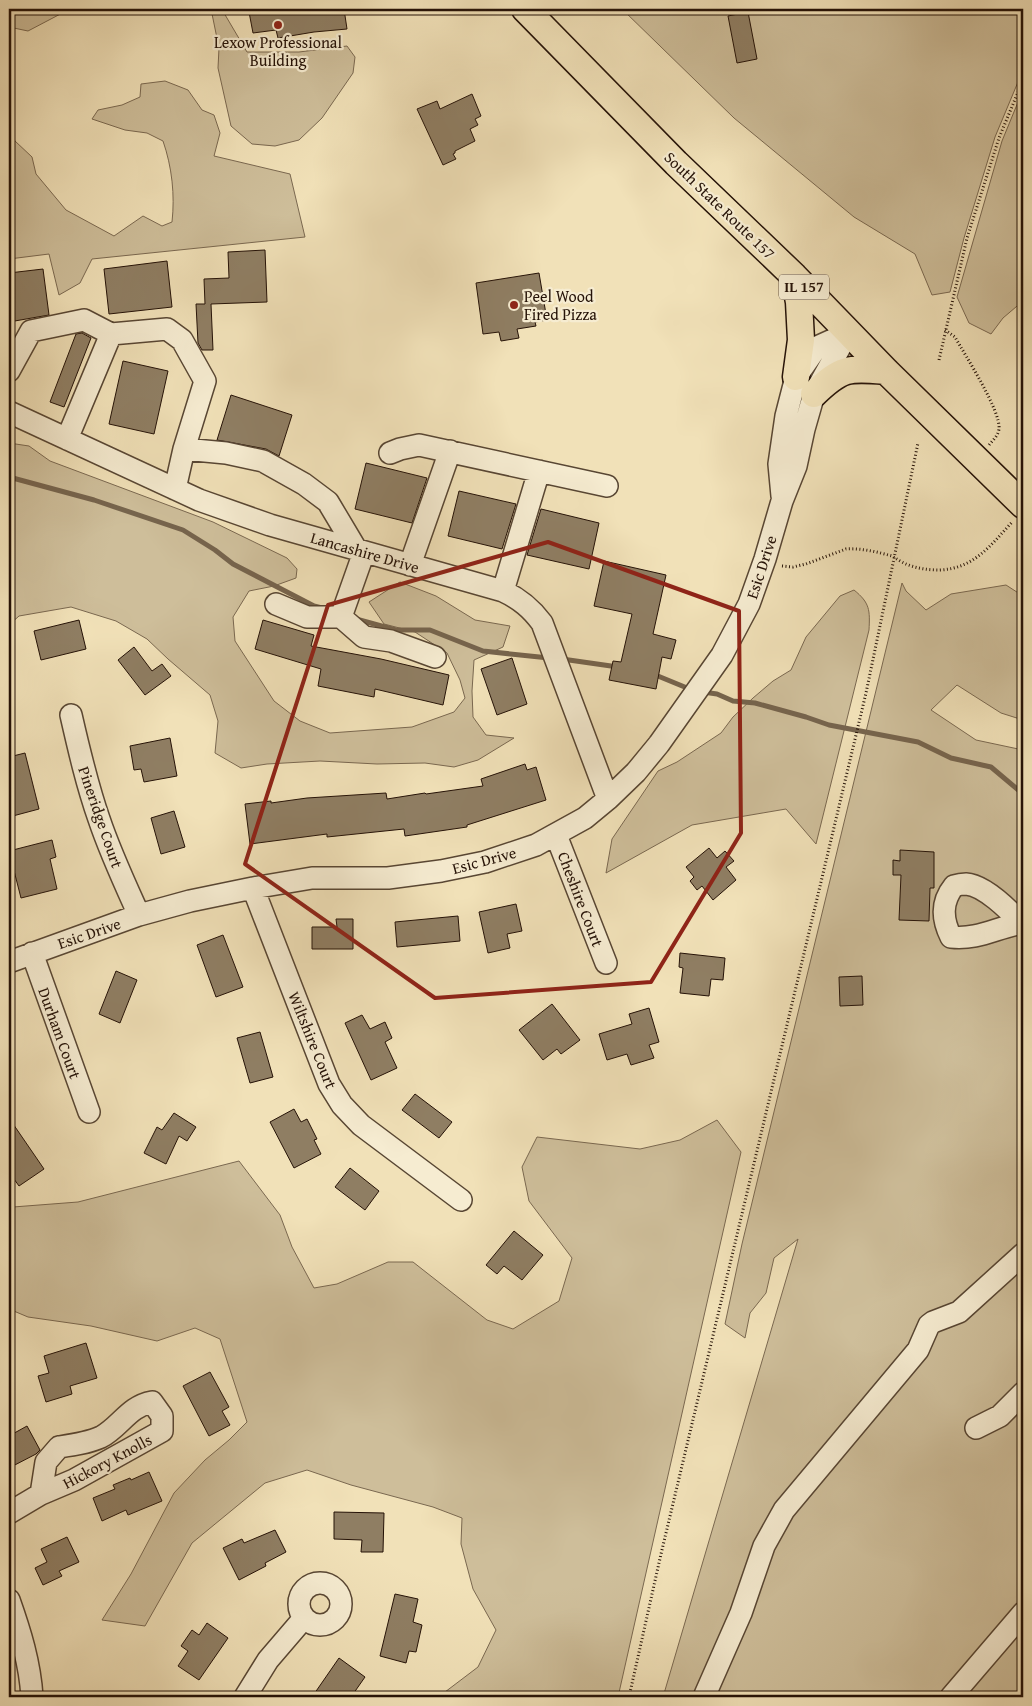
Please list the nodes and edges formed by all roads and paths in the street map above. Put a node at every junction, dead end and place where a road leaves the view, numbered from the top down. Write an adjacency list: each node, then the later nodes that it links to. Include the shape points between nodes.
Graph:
1 (525, 9): 3 (main road, South State Route 157 / IL 157)
2 (1023, 80): 4 (path, via 999,138 967,238)
3 (794, 276): 5 (main road, South State Route 157 / IL 157); 10 (main road)
4 (945, 330): 7 (path); 17 (path, via 955,337 997,414 996,437)
5 (848, 333): 9 (main road, South State Route 157 / IL 157); 10 (street, Esic Drive)
6 (111, 334): 8 (street, via 84,320 31,331); 12 (street); 14 (street, via 167,329 182,340 205,381)
7 (939, 360)
8 (9, 371)
9 (886, 371): 10 (main road, via 860,369 840,372); 17 (main road, South State Route 157 / IL 157)
10 (805, 385): 24 (street, Esic Drive, via 804,429 796,466)
11 (9, 412): 12 (street, Lancashire Drive)
12 (67, 439): 20 (street, Lancashire Drive)
13 (918, 443): 23 (path)
14 (184, 449): 20 (street); 22 (street, via 226,453 263,462 304,484 328,502)
15 (450, 451): 16 (street, via 419,445); 18 (street); 25 (street)
16 (390, 453)
17 (976, 458): 21 (main road, South State Route 157 / IL 157)
18 (539, 471): 19 (street); 26 (street)
19 (607, 486)
20 (176, 489): 22 (street, Lancashire Drive, via 270,525)
21 (1021, 511): 23 (path, via 968,564 931,570)
22 (360, 551): 25 (street, Lancashire Drive); 28 (street)
23 (893, 557): 24 (path, via 855,548 793,567); 50 (path, via 866,693)
24 (765, 559): 31 (street, Esic Drive, via 749,604 722,655 659,744)
25 (410, 565): 26 (street, Lancashire Drive)
26 (502, 592): 31 (street, Lancashire Drive, via 517,598 542,623)
27 (276, 604): 28 (street, via 307,617)
28 (341, 617): 29 (street, via 364,637 390,641)
29 (435, 657)
30 (71, 715): 34 (street, Pineridge Court, via 99,819)
31 (608, 799): 32 (street, Esic Drive, via 585,818)
32 (556, 835): 33 (street, Esic Drive, via 494,859 441,871 388,878 312,878); 37 (street, Cheshire Court)
33 (253, 888): 34 (street, Esic Drive); 39 (street, Wiltshire Court, via 329,1084 342,1105 361,1125)
34 (139, 915): 35 (street, Esic Drive)
35 (32, 953): 36 (street, Esic Drive); 38 (street, Durham Court)
36 (9, 962)
37 (606, 963)
38 (89, 1112)
39 (461, 1200)
40 (1023, 1254): 51 (street, via 959,1312 929,1326 918,1350 784,1510 764,1546 741,1613)
41 (1023, 1393): 42 (street, via 1000,1416)
42 (976, 1428)
43 (41, 1494): 43 (street, Hickory Knolls, via 74,1480 162,1431 162,1416 152,1402 142,1404 103,1436 59,1447 46,1462); 44 (street, Hickory Knolls)
44 (9, 1514)
45 (9, 1600): 48 (street, via 20,1631)
46 (1023, 1613): 52 (street)
47 (304, 1618): 49 (street, via 268,1660)
48 (32, 1697)
49 (245, 1697)
50 (629, 1697)
51 (704, 1697)
52 (951, 1697)

